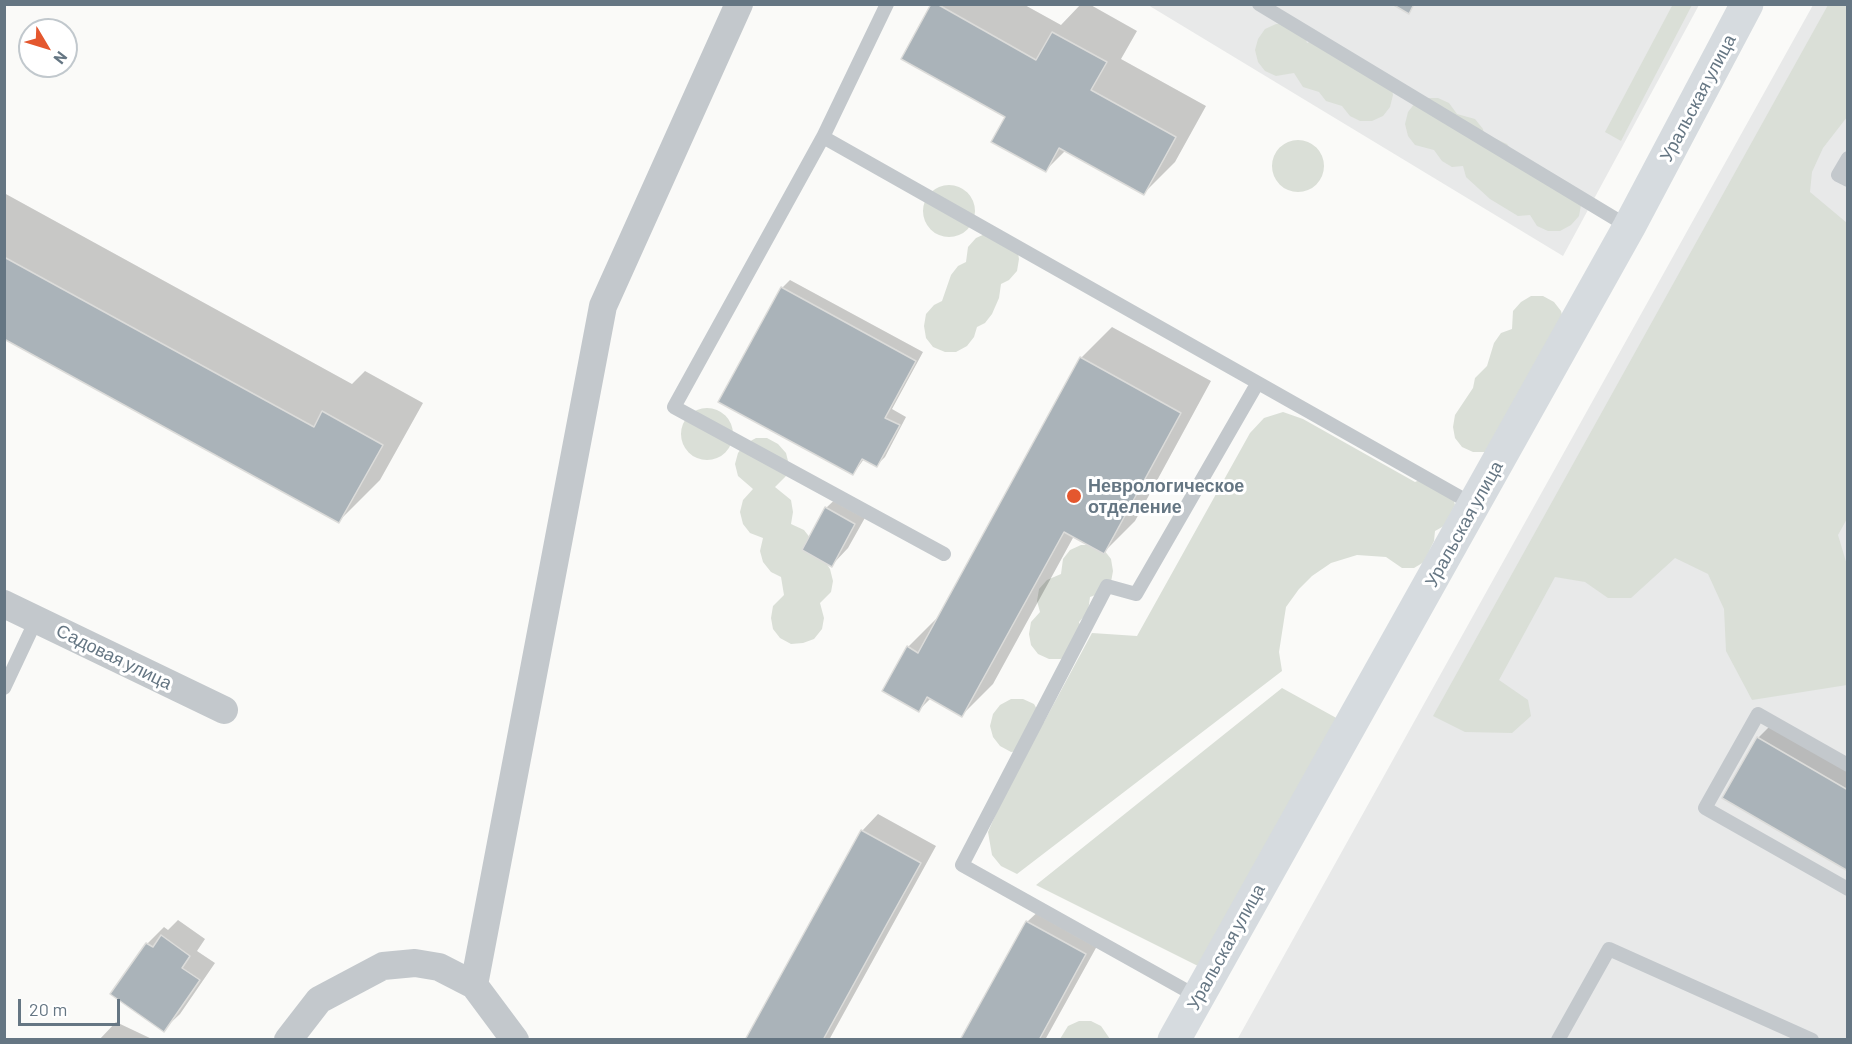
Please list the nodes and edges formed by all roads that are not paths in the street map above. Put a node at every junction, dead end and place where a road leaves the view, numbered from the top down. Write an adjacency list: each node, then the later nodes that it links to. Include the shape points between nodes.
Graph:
1 (739, 4): 18 (street, via 603,306)
2 (887, 4): 5 (lane)
3 (1259, 4): 8 (lane)
4 (1748, 4): 8 (street, Уральская улица)
5 (823, 137): 9 (lane); 11 (lane, via 674,407)
6 (1848, 158): 7 (lane, via 1838,175)
7 (1848, 180)
8 (1629, 227): 10 (street, Уральская улица)
9 (1257, 384): 10 (lane); 19 (lane, via 1136,594 1107,586 962,865)
10 (1474, 505): 19 (street, Уральская улица)
11 (944, 554)
12 (4, 604): 13 (street, Садовая улица)
13 (36, 620): 14 (lane); 15 (street, Садовая улица)
14 (4, 688)
15 (224, 710)
16 (1848, 765): 17 (lane, via 1758,714 1705,808)
17 (1848, 890)
18 (474, 985): 20 (street, via 439,966 383,966 319,1000); 21 (street)
19 (1198, 997): 22 (street, Уральская улица)
20 (288, 1040)
21 (515, 1040)
22 (1174, 1040)
23 (1558, 1040): 24 (lane, via 1609,949)
24 (1812, 1040)

